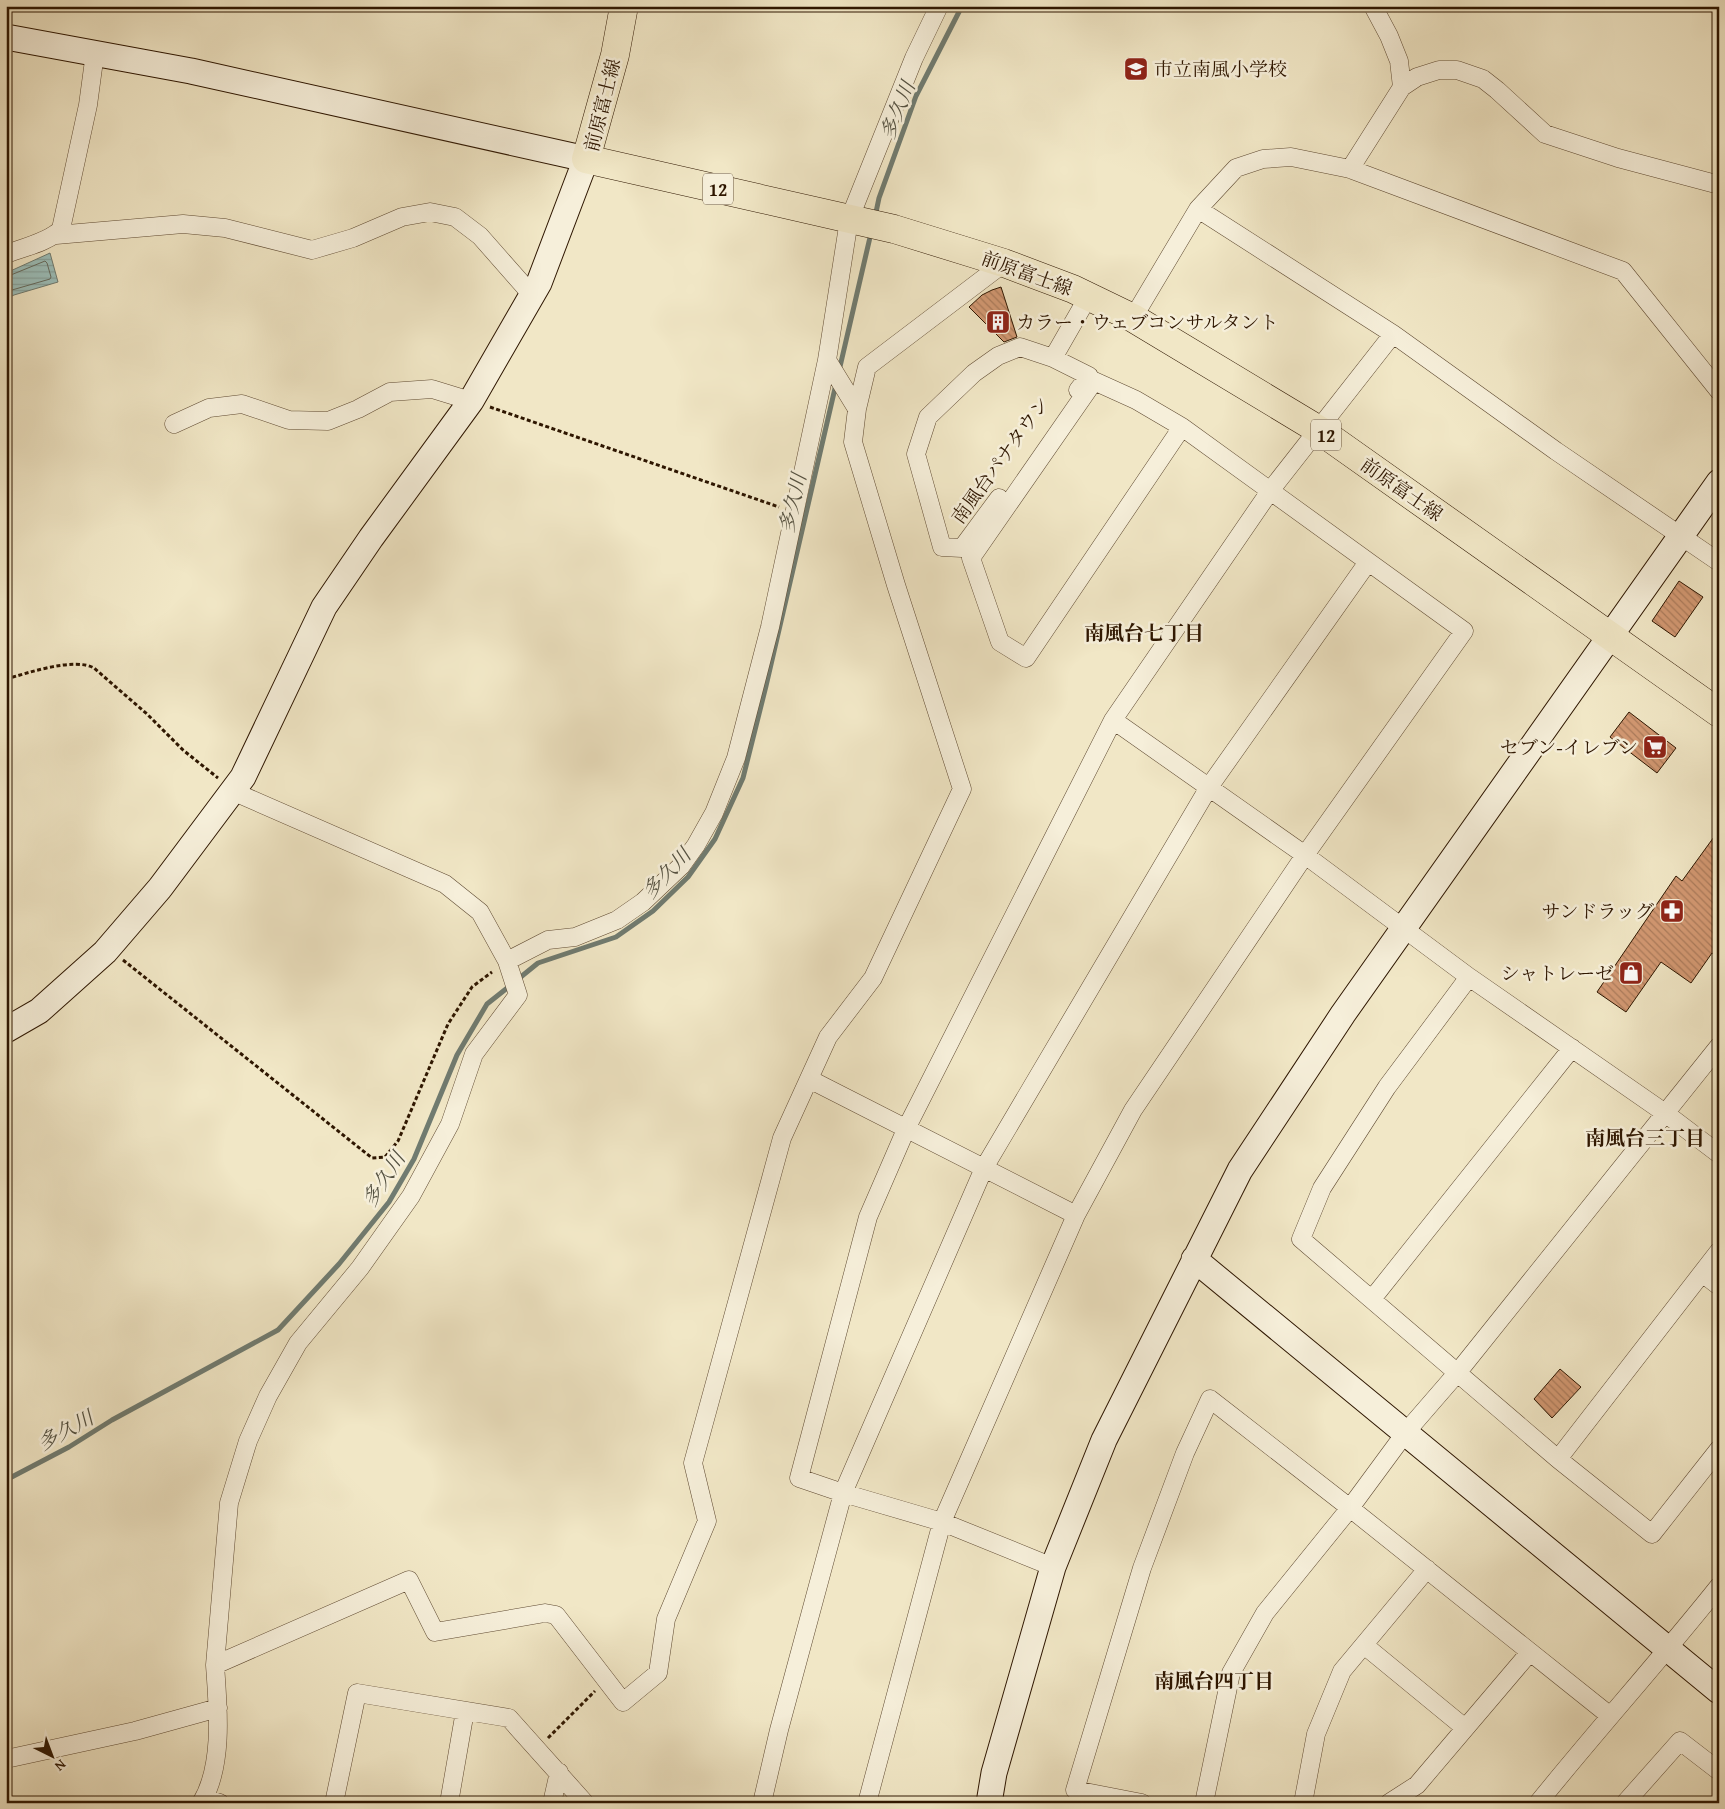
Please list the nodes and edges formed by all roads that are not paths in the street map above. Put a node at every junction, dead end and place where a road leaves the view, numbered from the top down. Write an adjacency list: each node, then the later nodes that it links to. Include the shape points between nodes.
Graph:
1 (624, 6): 7 (main road, 前原富士線, via 615,55)
2 (939, 6): 11 (street, via 914,58)
3 (1373, 6): 6 (street, via 1399,61)
4 (6, 37): 5 (street)
5 (96, 53): 7 (street); 12 (street, via 67,205)
6 (1402, 87): 8 (street); 9 (street, via 1417,77 1438,70 1471,74 1497,90 1545,134)
7 (586, 159): 11 (main road, 前原富士線 / 12); 15 (street)
8 (1350, 168): 10 (street, via 1291,157 1263,159 1236,168); 21 (street, via 1623,271)
9 (1712, 183)
10 (1198, 209): 17 (street); 18 (street)
11 (849, 220): 14 (main road, 前原富士線 / 12, via 894,229); 20 (street)
12 (56, 236): 13 (street); 15 (street, via 183,224 225,228 312,250 402,218 430,212 454,217 480,236)
13 (6, 254)
14 (1004, 263): 16 (main road, 前原富士線 / 12); 23 (street, via 867,367)
15 (532, 295): 22 (street)
16 (1088, 297): 17 (main road, 前原富士線 / 12); 19 (street)
17 (1133, 318): 26 (main road, 前原富士線 / 12)
18 (1393, 334): 26 (street); 29 (street, via 1556,451)
19 (1053, 358): 19 (street, 南風台パナタウン, via 1020,347 998,356 974,373 928,417 916,454 942,547 962,548 1088,376)
20 (831, 366): 23 (street); 39 (street, via 794,511 754,692 736,758 714,813 680,866 643,902 617,920 574,938 548,940)
21 (1719, 391)
22 (471, 401): 24 (street, via 432,389 390,392 328,421 289,420 242,404 209,408); 36 (street, via 324,608 242,777)
23 (856, 408): 44 (street, via 853,442 962,789 873,978 828,1037)
24 (174, 424)
25 (1182, 427): 25 (street, via 1026,658 1000,642 971,558 1094,381 1136,400); 28 (street)
26 (1319, 430): 28 (street); 32 (main road, 前原富士線 / 12)
27 (1719, 482): 29 (street)
28 (1270, 491): 30 (street); 34 (street)
29 (1681, 535): 31 (street); 32 (street)
30 (1368, 562): 35 (street); 37 (street, via 1464,631)
31 (1719, 562)
32 (1609, 636): 33 (main road, 前原富士線 / 12); 38 (street)
33 (1719, 713)
34 (1113, 720): 35 (street); 46 (street)
35 (1209, 787): 37 (street); 48 (street)
36 (232, 790): 39 (street, via 445,884 480,912); 41 (street, via 160,888 109,947 39,1011)
37 (1305, 855): 38 (street); 49 (street, via 1133,1110)
38 (1404, 928): 40 (street); 51 (street, via 1240,1170)
39 (509, 967): 68 (street, via 518,995 474,1054 450,1124 411,1196 360,1268 298,1343 268,1396 248,1441 229,1503)
40 (1470, 977): 43 (street); 54 (street, via 1387,1087 1322,1188 1301,1239)
41 (6, 1030)
42 (1719, 1046): 45 (street)
43 (1572, 1048): 45 (street); 54 (street)
44 (809, 1079): 46 (street); 68 (street, via 782,1138 693,1464 707,1521 666,1619 658,1673 623,1702 556,1616 545,1613 435,1632 409,1580)
45 (1665, 1114): 47 (street); 55 (street)
46 (907, 1128): 48 (street); 59 (street, via 868,1217 799,1478)
47 (1719, 1154)
48 (984, 1168): 49 (street); 59 (street)
49 (1076, 1215): 61 (street)
50 (1719, 1251): 52 (street)
51 (1194, 1260): 56 (street); 62 (street, via 1104,1440)
52 (1702, 1273): 53 (street); 58 (street)
53 (1719, 1286)
54 (1372, 1299): 55 (street)
55 (1458, 1372): 56 (street); 58 (street)
56 (1406, 1432): 60 (street); 66 (street)
57 (1719, 1449): 58 (street, via 1652,1534)
58 (1558, 1459)
59 (843, 1493): 61 (street); 83 (street, via 778,1730)
60 (1350, 1508): 63 (street); 86 (street, via 1210,1400 1185,1453 1142,1568 1074,1790); 87 (street, via 1264,1613 1231,1673)
61 (942, 1522): 62 (street); 84 (street)
62 (1053, 1567): 85 (street, via 994,1773)
63 (1427, 1569): 65 (street); 67 (street)
64 (1719, 1586): 66 (street)
65 (1364, 1645): 73 (street); 88 (street, via 1342,1671 1316,1734)
66 (1668, 1650): 69 (street); 72 (street)
67 (1530, 1652): 72 (street); 73 (street)
68 (215, 1665): 70 (street)
69 (1719, 1691)
70 (218, 1708): 74 (street); 78 (street)
71 (466, 1711): 76 (street, via 509,1718); 79 (street, via 357,1693); 80 (street)
72 (1609, 1715): 77 (street)
73 (1465, 1728): 89 (street, via 1417,1785)
74 (6, 1759)
75 (1719, 1771): 90 (street, via 1680,1741)
76 (559, 1772): 81 (street); 82 (street)
77 (1548, 1799)
78 (209, 1801)
79 (334, 1803)
80 (448, 1803)
81 (552, 1803)
82 (585, 1803)
83 (762, 1803)
84 (867, 1803)
85 (989, 1803)
86 (1142, 1803)
87 (1204, 1803)
88 (1303, 1803)
89 (1389, 1803)
90 (1625, 1803)

